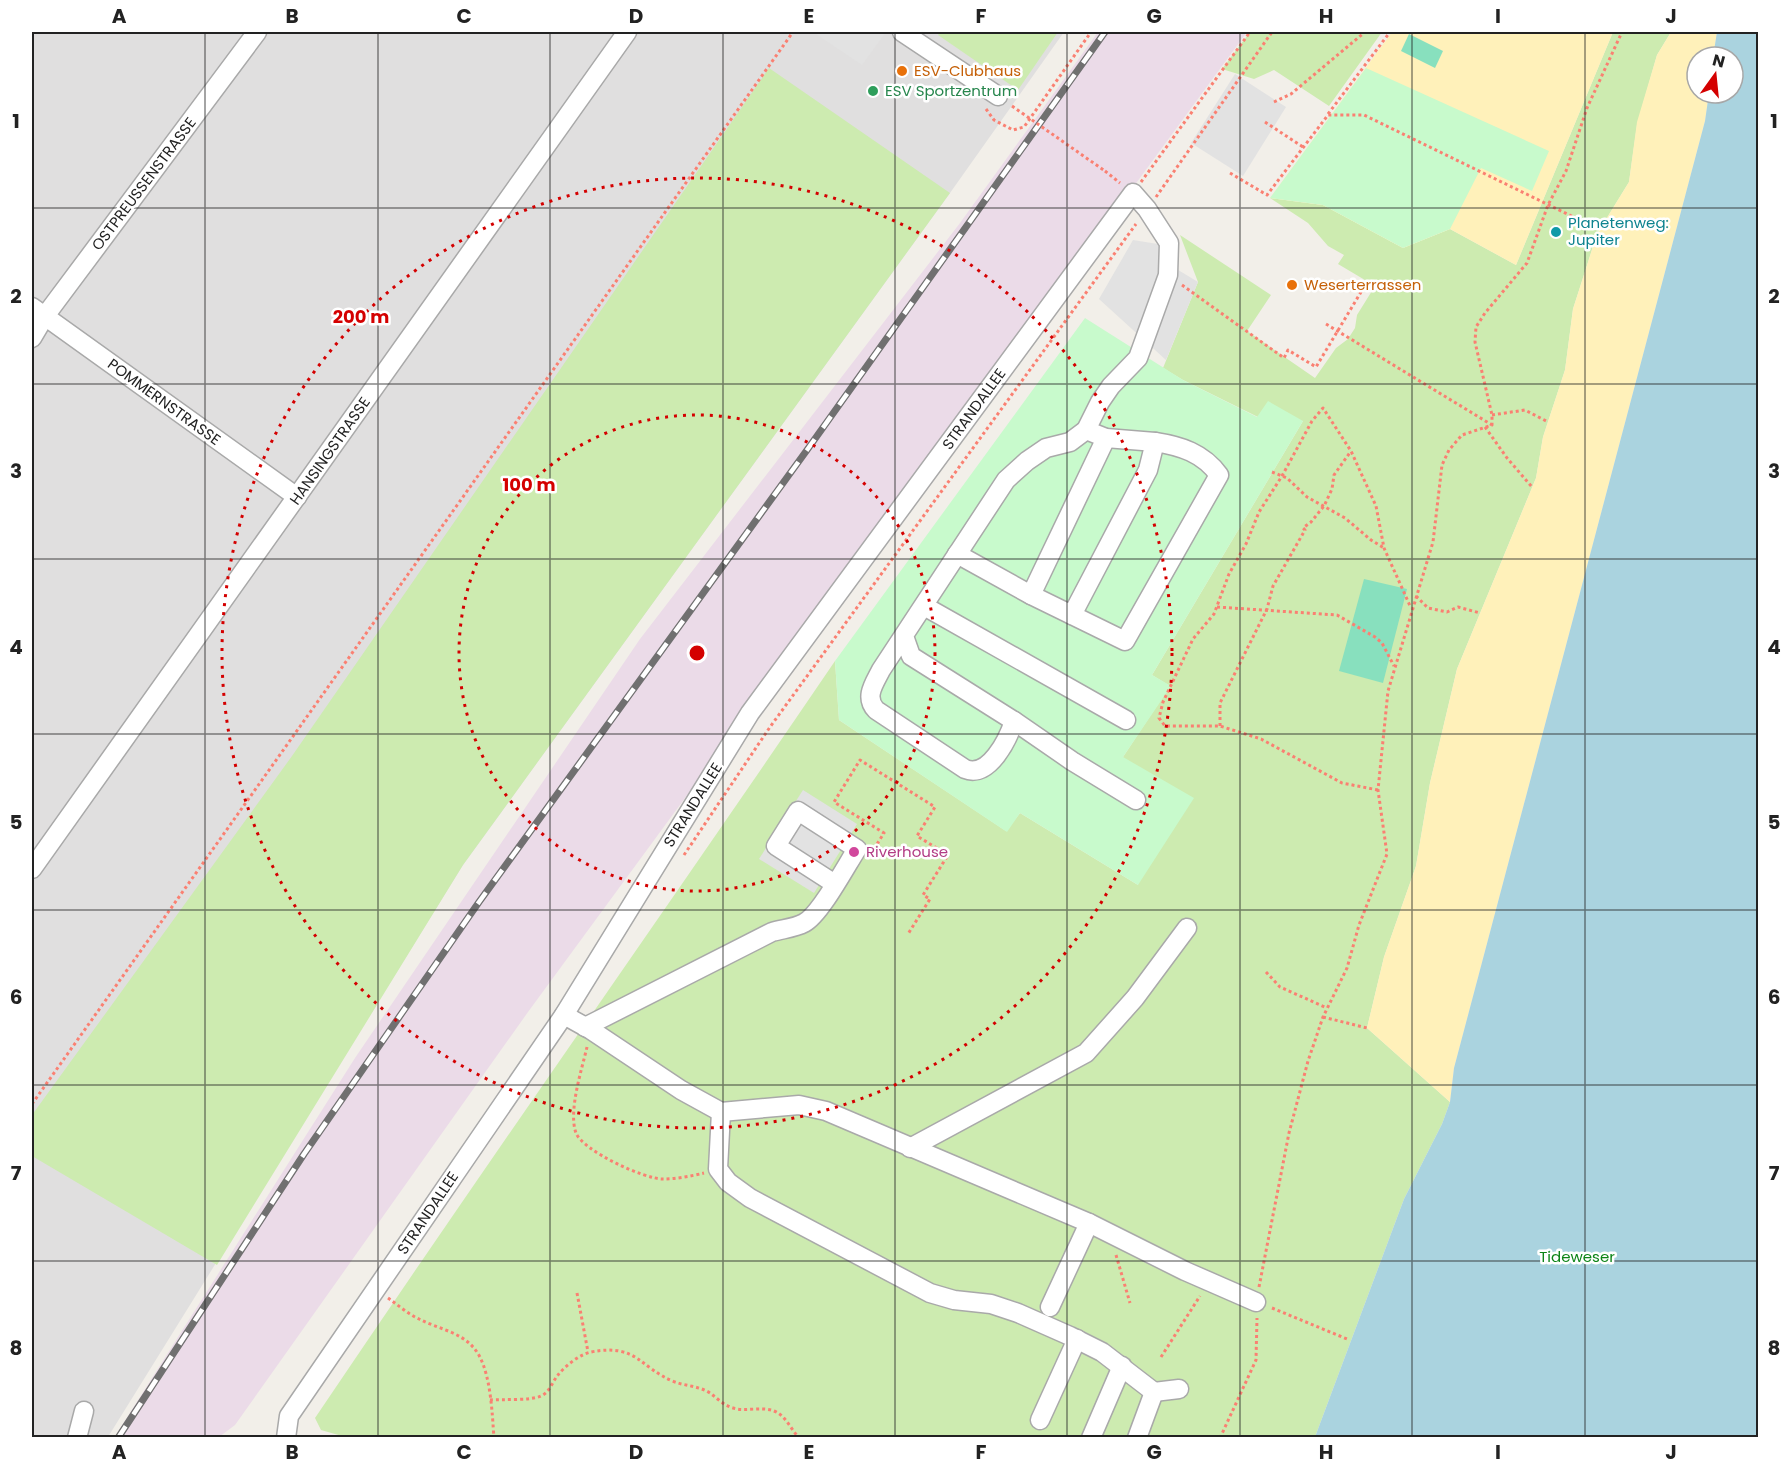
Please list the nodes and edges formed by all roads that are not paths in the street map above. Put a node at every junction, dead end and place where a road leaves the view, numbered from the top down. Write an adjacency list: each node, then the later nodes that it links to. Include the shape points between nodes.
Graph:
1 (257, 32): 5 (street, OSTPREUSSENSTRASSE)
2 (627, 32): 10 (street, HANSINGSTRASSE)
3 (902, 32): 4 (street)
4 (993, 93)
5 (38, 311): 6 (street, OSTPREUSSENSTRASSE); 10 (street, POMMERNSTRASSE)
6 (32, 338)
7 (1086, 430): 8 (street); 11 (street, via 1070,442 1046,448 1006,480); 22 (street, STRANDALLEE, via 1111,386 1138,358 1168,275 1169,243 1133,193 750,713)
8 (1106, 438): 9 (street); 12 (street)
9 (1155, 442): 14 (street, via 1148,470); 14 (street, via 1179,446 1210,462 1219,475 1125,641)
10 (297, 497): 19 (street, HANSINGSTRASSE)
11 (957, 554): 12 (street); 13 (street)
12 (1032, 595): 14 (street)
13 (924, 606): 15 (street); 16 (street)
14 (1072, 615)
15 (904, 636): 17 (street, via 911,656); 17 (street, via 880,670 870,695 876,710 965,769 976,772 990,765)
16 (1125, 720)
17 (1014, 721): 18 (street)
18 (1136, 800)
19 (32, 867)
20 (835, 884): 23 (street, via 805,923 772,932)
21 (1187, 928): 25 (street, via 1135,998 1086,1053)
22 (564, 1015): 23 (street); 36 (street, STRANDALLEE, via 289,1416)
23 (588, 1029): 24 (street)
24 (721, 1112): 25 (street, via 799,1105 826,1112); 29 (street, via 718,1169 750,1198 930,1293 991,1304)
25 (910, 1148): 26 (street)
26 (1089, 1223): 27 (street); 28 (street)
27 (1256, 1302)
28 (1050, 1306)
29 (1077, 1340): 30 (street); 34 (street)
30 (1122, 1366): 32 (street); 37 (street)
31 (1179, 1389): 32 (street)
32 (1154, 1392): 38 (street)
33 (84, 1411): 35 (street)
34 (1040, 1420)
35 (77, 1437)
36 (286, 1437)
37 (1091, 1437)
38 (1137, 1437)

